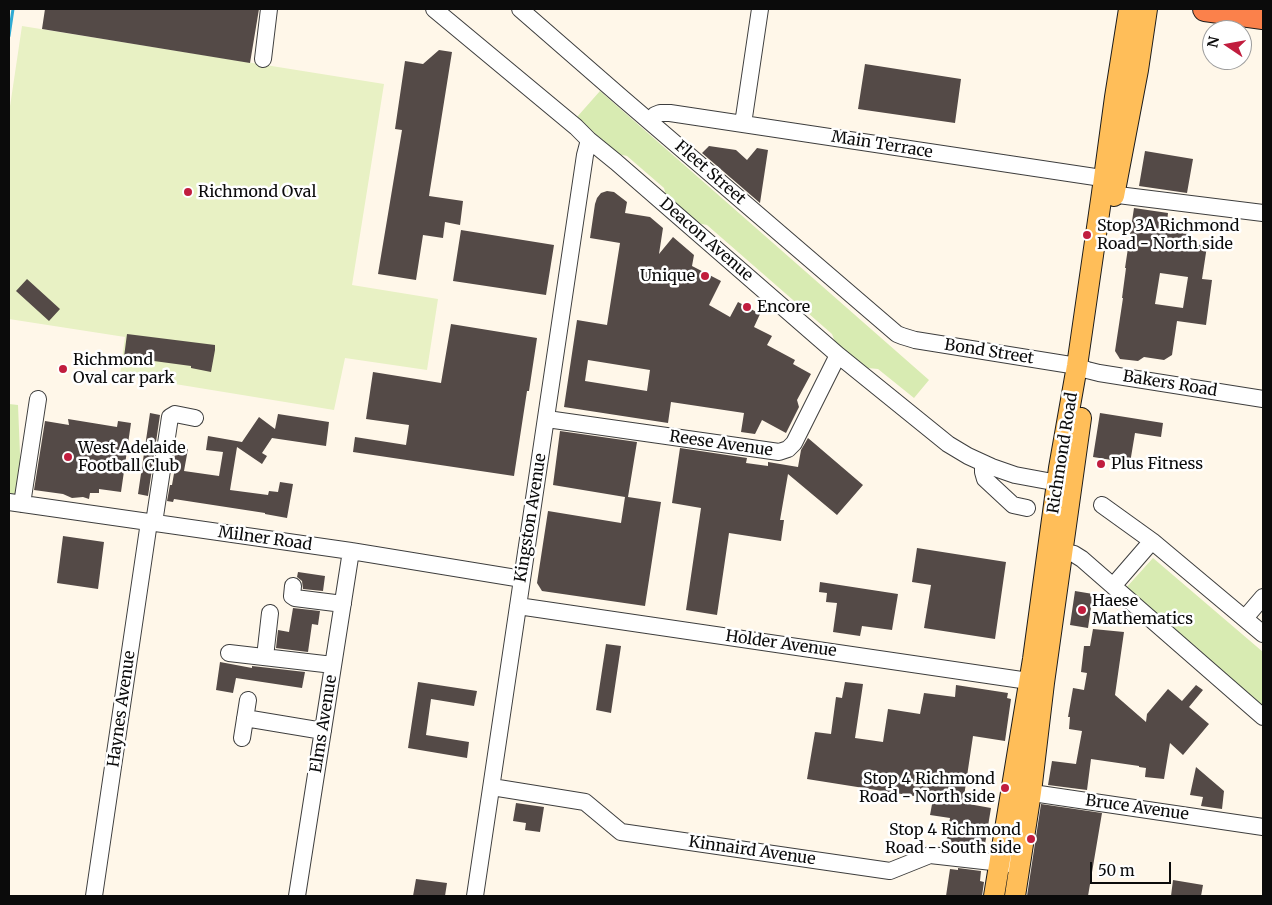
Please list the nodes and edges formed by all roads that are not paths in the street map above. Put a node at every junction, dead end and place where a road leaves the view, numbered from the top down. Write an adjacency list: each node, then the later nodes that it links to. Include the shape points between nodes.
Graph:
1 (270, 9): 9 (street)
2 (434, 9): 12 (street, Deacon Avenue)
3 (520, 9): 10 (street, Fleet Street)
4 (760, 9): 11 (street)
5 (1130, 9): 13 (main road, Richmond Road, via 1115,97)
6 (1147, 9): 13 (main road, Richmond Road, via 1138,70)
7 (1205, 9): 8 (highway)
8 (1263, 17)
9 (263, 59)
10 (650, 121): 11 (street, Main Terrace, via 655,115 669,113); 15 (street, Fleet Street)
11 (743, 124): 13 (street, Main Terrace)
12 (588, 140): 16 (street, Deacon Avenue); 21 (street, Kingston Avenue)
13 (1109, 187): 14 (street, Main Terrace); 17 (main road, Richmond Road)
14 (1263, 214)
15 (902, 336): 17 (street, Bond Street)
16 (838, 355): 21 (street, Reese Avenue, via 794,443 779,452); 22 (street, Deacon Avenue, via 948,444)
17 (1082, 368): 19 (street, Bakers Road); 23 (main road, Richmond Road)
18 (38, 399): 24 (street)
19 (1263, 399)
20 (195, 418): 27 (street, Haynes Avenue, via 175,414 170,417)
21 (547, 419): 31 (street, Kingston Avenue)
22 (983, 464): 23 (street, Deacon Avenue, via 1015,475); 26 (street, via 985,479 1013,505)
23 (1064, 484): 29 (main road, Richmond Road)
24 (16, 503): 27 (street, Milner Road)
25 (1102, 505): 28 (street)
26 (1027, 508)
27 (152, 522): 30 (street, Milner Road); 54 (street, Haynes Avenue)
28 (1152, 541): 33 (street); 38 (street)
29 (1055, 551): 33 (street, via 1082,558); 43 (main road, Richmond Road)
30 (351, 552): 31 (street, Milner Road); 35 (street, Elms Avenue)
31 (522, 579): 36 (street, Kingston Avenue)
32 (293, 586): 35 (street, via 292,596 295,598)
33 (1113, 586): 45 (street)
34 (1263, 597): 38 (street)
35 (343, 604): 42 (street, Elms Avenue)
36 (518, 606): 43 (street, Holder Avenue); 49 (street, Kingston Avenue)
37 (270, 613): 41 (street)
38 (1245, 618): 39 (street)
39 (1263, 634)
40 (229, 652): 41 (street)
41 (265, 657): 42 (street)
42 (333, 666): 47 (street, Elms Avenue)
43 (1036, 682): 50 (main road, Richmond Road)
44 (248, 700): 46 (street)
45 (1263, 717)
46 (244, 718): 47 (street); 48 (street)
47 (323, 731): 55 (street, Elms Avenue)
48 (242, 738)
49 (492, 786): 52 (street, Kinnaird Avenue, via 585,802 621,832 890,871 930,854); 56 (street, Kingston Avenue)
50 (1021, 791): 51 (street, Bruce Avenue); 52 (main road, Richmond Road); 53 (main road, Richmond Road)
51 (1263, 826)
52 (999, 863): 53 (street, Kinnaird Avenue); 57 (main road, Richmond Road)
53 (1020, 866): 58 (main road, Richmond Road)
54 (94, 896)
55 (297, 896)
56 (475, 896)
57 (994, 896)
58 (1015, 896)

